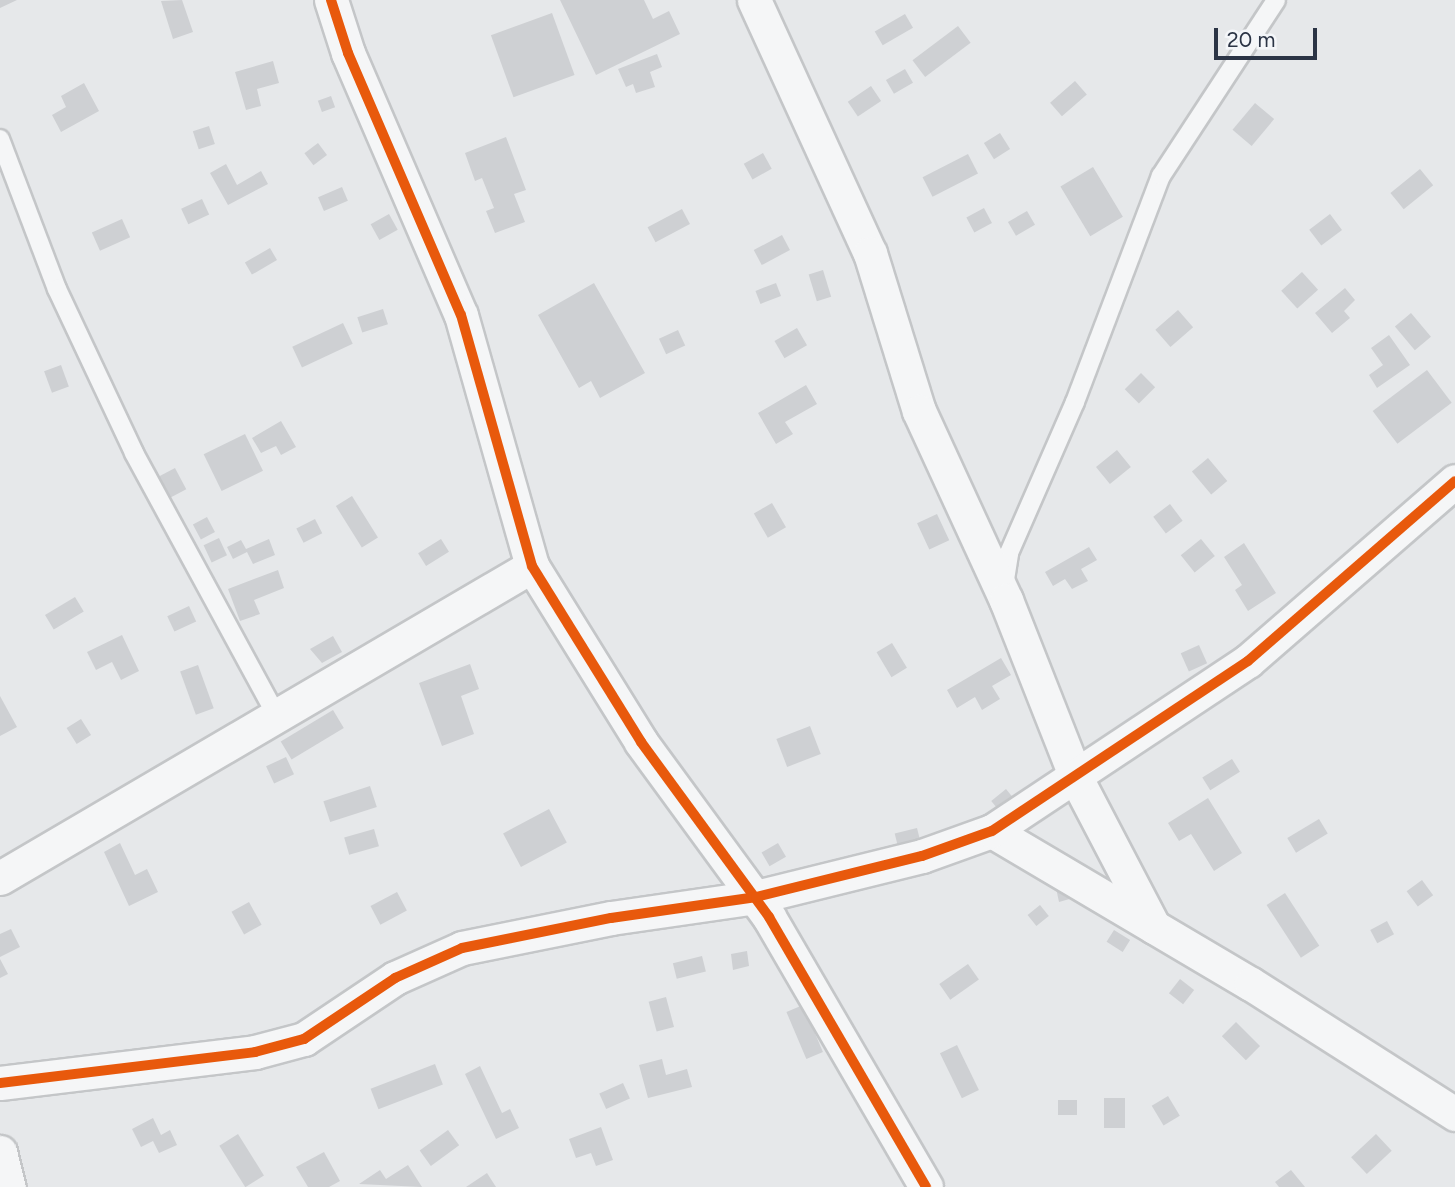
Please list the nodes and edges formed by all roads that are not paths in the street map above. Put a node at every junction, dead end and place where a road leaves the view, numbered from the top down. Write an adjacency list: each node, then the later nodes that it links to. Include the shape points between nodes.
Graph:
1 (331, 0): 6 (street, via 348,53 461,315)
2 (754, 0): 7 (street, via 870,253 919,411)
3 (1276, 0): 7 (lane, via 1161,176 1076,402 1009,553 1003,577)
4 (0, 139): 8 (lane, via 57,289 134,453)
5 (1455, 481): 9 (street, via 1266,647)
6 (532, 566): 8 (street); 12 (street, via 641,742)
7 (1006, 600): 9 (street)
8 (275, 713): 11 (street)
9 (1076, 778): 10 (street); 13 (street)
10 (992, 831): 12 (street, via 922,856); 13 (street)
11 (0, 878)
12 (756, 898): 14 (street, via 611,918 462,948 395,978 304,1039 256,1052); 18 (street)
13 (1154, 927): 15 (street)
14 (0, 1083)
15 (1455, 1115)
16 (0, 1152): 17 (street)
17 (9, 1187)
18 (926, 1187)

